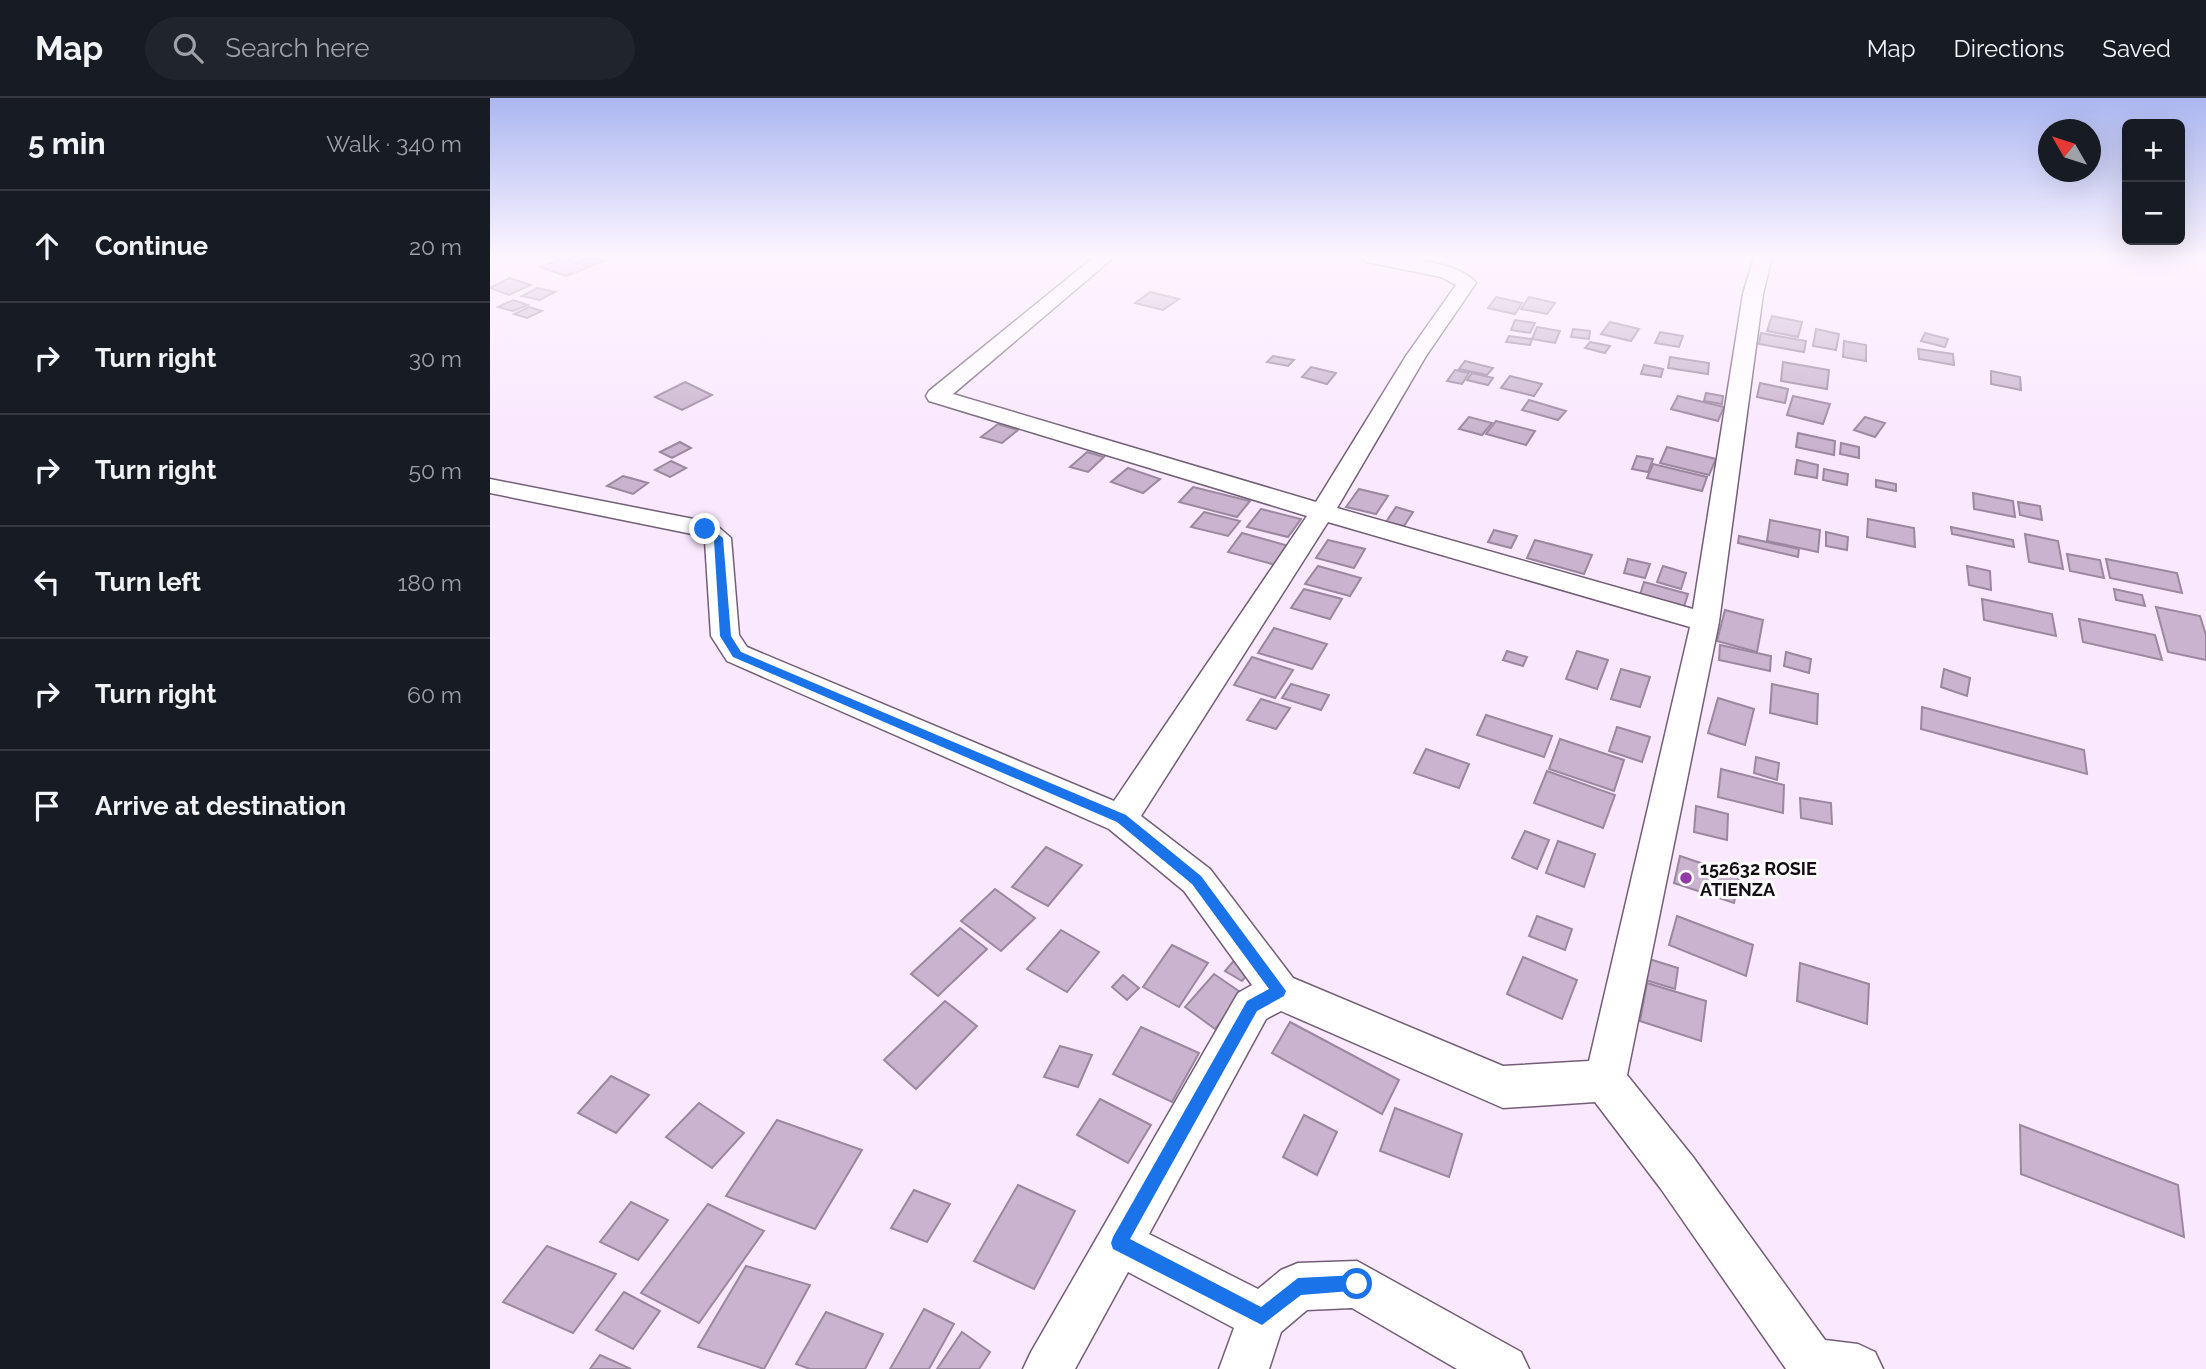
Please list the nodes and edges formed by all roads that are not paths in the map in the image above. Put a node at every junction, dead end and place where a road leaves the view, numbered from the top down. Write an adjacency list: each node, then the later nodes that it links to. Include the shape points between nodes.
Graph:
1 (1033, 316): 5 (street, via 937,396)
2 (1444, 316): 5 (street)
3 (1750, 316): 6 (street)
4 (490, 486): 7 (street, via 705,529 719,538 725,636 737,654)
5 (1322, 512): 6 (street); 7 (street)
6 (1705, 622): 9 (street)
7 (1121, 819): 8 (street, via 1197,880)
8 (1279, 991): 9 (street, via 1503,1087); 10 (street, via 1252,1006)
9 (1605, 1081): 12 (street)
10 (1119, 1243): 11 (street); 13 (street)
11 (1262, 1317): 14 (street); 15 (street, via 1298,1287 1357,1284)
12 (1829, 1367)
13 (1048, 1369)
14 (1244, 1369)
15 (1504, 1369)

